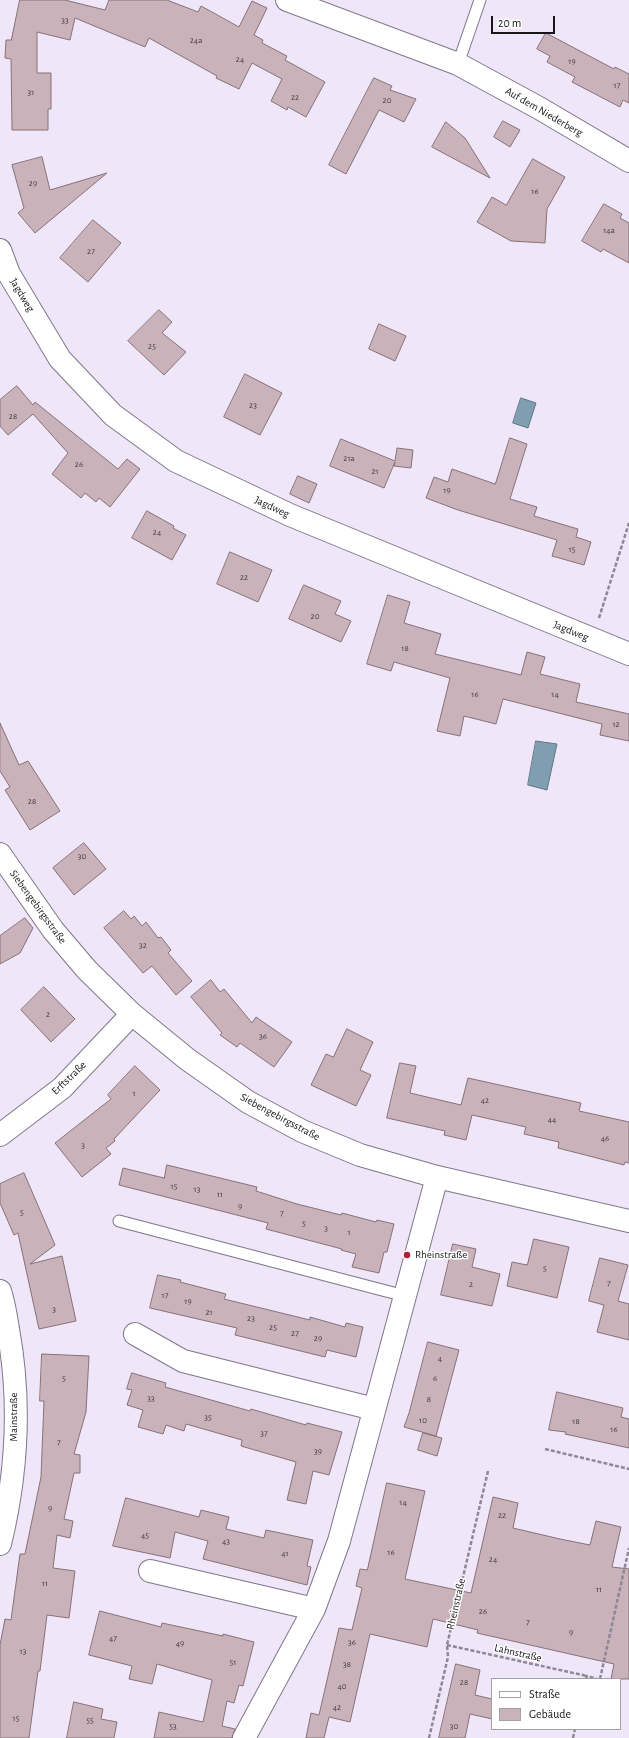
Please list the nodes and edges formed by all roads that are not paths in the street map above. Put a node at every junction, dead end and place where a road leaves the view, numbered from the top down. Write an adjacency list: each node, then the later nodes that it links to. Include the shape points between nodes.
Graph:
1 (287, 0): 3 (street, Auf dem Niederberg)
2 (480, 0): 3 (lane)
3 (458, 64): 4 (street, Auf dem Niederberg)
4 (629, 161)
5 (0, 250): 6 (street, Jagdweg, via 9,274 60,359 113,415 176,461 290,516)
6 (629, 654)
7 (0, 854): 8 (street, Siebengebirgsstraße, via 53,930 87,970)
8 (132, 1014): 9 (street, Erftstraße, via 62,1088); 10 (street, Siebengebirgsstraße, via 187,1059 248,1102 302,1131 360,1155)
9 (0, 1135)
10 (437, 1177): 12 (street, Siebengebirgsstraße); 14 (street)
11 (119, 1221): 14 (lane)
12 (629, 1221)
13 (0, 1291): 17 (street, Mainstraße, via 13,1355 16,1432 7,1514)
14 (406, 1296): 16 (street)
15 (135, 1334): 16 (street, via 183,1361)
16 (374, 1409): 19 (street, via 339,1542)
17 (0, 1544)
18 (150, 1571): 19 (street)
19 (314, 1609): 20 (street)
20 (244, 1738)

